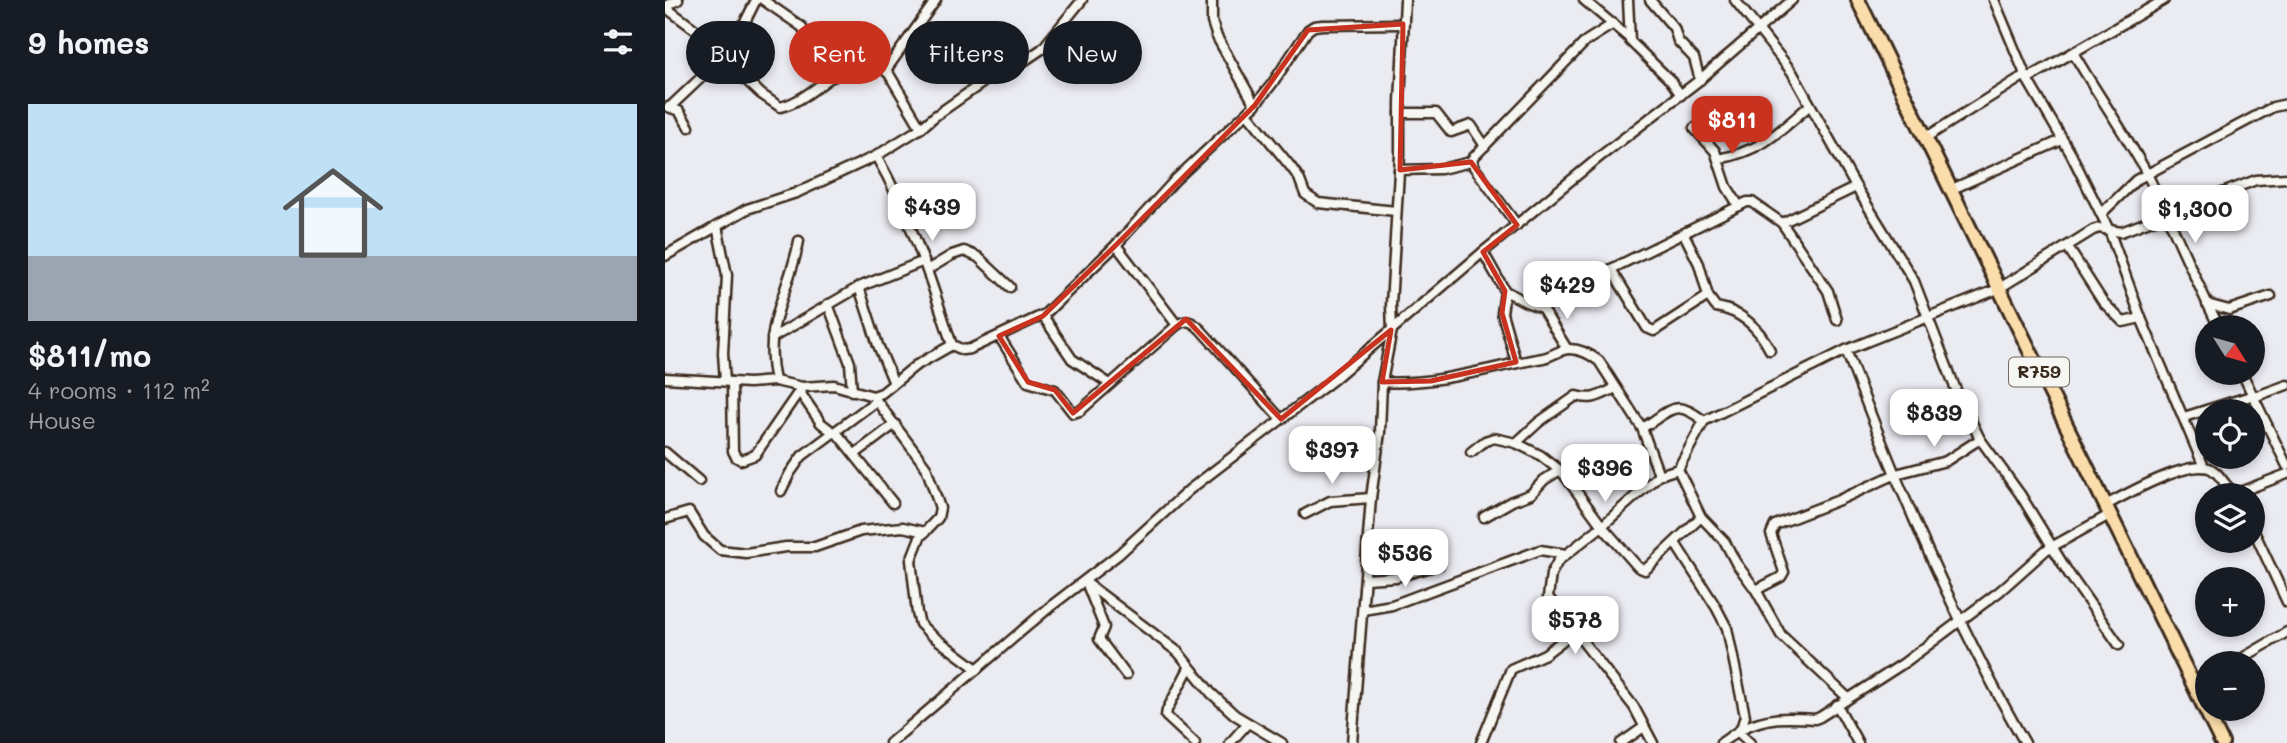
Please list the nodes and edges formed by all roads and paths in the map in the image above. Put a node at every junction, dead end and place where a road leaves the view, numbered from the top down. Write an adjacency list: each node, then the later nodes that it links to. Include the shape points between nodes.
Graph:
1 (678, 0): 16 (street)
2 (756, 0): 17 (street)
3 (763, 0): 18 (street)
4 (936, 0): 25 (street)
5 (1082, 0): 40 (street, via 1042,48 988,79)
6 (1212, 0): 34 (street, via 1217,37)
7 (1405, 0): 20 (street)
8 (1584, 0): 21 (street)
9 (1628, 0): 23 (street)
10 (1650, 0): 28 (street, via 1697,63)
11 (1735, 0): 22 (street)
12 (1792, 0): 22 (street)
13 (1858, 0): 42 (main road, R759)
14 (1994, 0): 26 (street)
15 (2164, 0): 24 (street)
16 (665, 6): 19 (street)
17 (744, 21)
18 (793, 21)
19 (686, 23)
20 (1403, 24): 34 (street, via 1314,26); 38 (street)
21 (1613, 24): 23 (street); 44 (street, via 1586,41)
22 (1758, 27): 28 (street); 35 (street, via 1793,72)
23 (1629, 38): 32 (street)
24 (2074, 54): 26 (street); 49 (street)
25 (891, 63)
26 (2026, 77): 42 (street); 43 (street)
27 (891, 78): 40 (street)
28 (1700, 80): 32 (street)
29 (692, 84): 36 (street)
30 (752, 84): 31 (street, via 780,107)
31 (822, 84)
32 (1681, 95): 58 (street)
33 (2287, 104): 49 (street, via 2273,107)
34 (1255, 105): 37 (street)
35 (1810, 105): 46 (street, via 1754,149); 51 (street)
36 (668, 107): 39 (street, via 679,111)
37 (1247, 113): 54 (street, via 1311,200); 63 (street, via 1175,180)
38 (1400, 113): 44 (street, via 1436,113 1451,132 1471,125); 48 (street)
39 (689, 127)
40 (921, 128): 45 (street)
41 (1694, 128): 46 (street)
42 (1925, 138): 52 (main road, R759)
43 (2062, 140): 52 (street); 55 (street)
44 (1485, 146): 47 (street)
45 (876, 156): 59 (street); 67 (street)
46 (1718, 159): 53 (street)
47 (1471, 162): 48 (street, via 1440,169); 58 (street)
48 (1399, 170): 54 (street)
49 (2147, 175): 55 (street); 56 (street)
50 (2287, 178): 56 (street, via 2256,180)
51 (1856, 187): 57 (street); 80 (street, via 1914,281)
52 (1950, 190): 71 (main road, R759)
53 (1739, 206): 57 (street, via 1752,202); 61 (street)
54 (1396, 211): 84 (street)
55 (2102, 213): 60 (street)
56 (2166, 216): 60 (street, via 2121,232); 76 (street)
57 (1782, 223): 82 (street, via 1828,290)
58 (1517, 225): 65 (street)
59 (717, 226): 66 (street); 93 (street, via 727,275 723,353)
60 (2109, 230): 64 (street, via 2093,230); 81 (street)
61 (1684, 234): 68 (street); 73 (street)
62 (799, 241): 86 (street)
63 (1116, 245): 79 (street); 83 (street)
64 (2067, 246): 71 (street); 81 (street, via 2103,302 2123,322)
65 (1483, 252): 72 (street); 84 (street)
66 (665, 256)
67 (925, 266): 69 (street); 70 (street, via 964,251 978,257); 87 (street)
68 (1611, 269): 73 (street, via 1647,328 1654,331); 77 (street)
69 (859, 287): 75 (street); 95 (street)
70 (1010, 288)
71 (1998, 289): 80 (street); 131 (main road, R759)
72 (1505, 291): 77 (street); 91 (street, via 1502,313)
73 (1708, 296): 89 (street, via 1716,307 1729,309 1756,327)
74 (2271, 296): 76 (street, via 2229,310)
75 (828, 304): 86 (street); 102 (street, via 850,363)
76 (2207, 304): 78 (street)
77 (1542, 308): 88 (street)
78 (2213, 315)
79 (1043, 316): 85 (street); 97 (street, via 1072,359)
80 (1926, 318): 90 (street); 111 (street)
81 (2141, 318): 105 (street)
82 (1837, 320)
83 (1177, 325): 97 (street); 106 (street, via 1187,321 1195,325)
84 (1392, 330): 96 (street); 106 (street)
85 (999, 336): 87 (street, via 963,351); 97 (street, via 1025,378 1055,390 1070,412 1080,411)
86 (772, 338): 94 (street)
87 (952, 345): 95 (street)
88 (1567, 349): 91 (street); 100 (street, via 1599,360)
89 (1770, 350)
90 (1846, 351): 107 (street); 122 (street)
91 (1516, 362): 96 (street, via 1431,381)
92 (665, 378): 93 (street)
93 (729, 381): 94 (street); 101 (street, via 734,399 733,451 741,460 755,455)
94 (775, 381): 101 (street)
95 (893, 381): 104 (street)
96 (1382, 382): 129 (street)
97 (1110, 384)
98 (2287, 384): 103 (street)
99 (2248, 385): 103 (street)
100 (1616, 388): 109 (street); 112 (street, via 1593,399 1576,396)
101 (801, 389): 102 (street, via 834,385); 110 (street, via 821,423)
102 (852, 391): 104 (street)
103 (2254, 396): 105 (street); 117 (street)
104 (874, 399): 108 (street); 110 (street)
105 (2183, 417): 113 (street)
106 (1280, 419): 144 (street, via 1189,490)
107 (1704, 421): 109 (street, via 1679,406); 118 (street)
108 (895, 424): 116 (street); 137 (street, via 926,467 937,498 941,513)
109 (1641, 428): 124 (street)
110 (835, 433): 116 (street); 128 (street, via 802,456)
111 (1980, 439): 122 (street, via 1946,461); 139 (street)
112 (1516, 443): 115 (street, via 1494,438); 121 (street)
113 (2195, 446)
114 (665, 452): 125 (street)
115 (1471, 452)
116 (855, 454): 130 (street)
117 (2287, 466)
118 (1678, 469): 124 (street); 134 (street)
119 (2195, 469): 131 (street, via 2140,487)
120 (2210, 469): 126 (street)
121 (1560, 470): 133 (street, via 1531,494); 136 (street)
122 (1896, 474): 145 (street, via 1775,525 1772,534 1784,572); 148 (street)
123 (2287, 474): 127 (street)
124 (1659, 475): 136 (street)
125 (699, 481)
126 (2224, 483)
127 (2264, 483)
128 (781, 491)
129 (1371, 498): 132 (street, via 1330,501); 143 (street)
130 (893, 503)
131 (2108, 510): 139 (street); 156 (main road, R759)
132 (1305, 514)
133 (1484, 517)
134 (1700, 517): 138 (street); 145 (street, via 1725,542)
135 (665, 519): 137 (street, via 689,512 704,536 720,550 746,553 815,547 861,531 903,527)
136 (1602, 526): 138 (street, via 1645,570); 141 (street)
137 (925, 531): 154 (street, via 911,560 920,624)
138 (1675, 543): 161 (street, via 1727,628 1745,716)
139 (2053, 545): 148 (street); 151 (street)
140 (2264, 553): 146 (street)
141 (1566, 554): 147 (street, via 1540,550 1392,605); 149 (street, via 1551,574 1548,597)
142 (1439, 565): 143 (street, via 1396,577)
143 (1366, 579): 147 (street)
144 (1086, 583): 153 (street, via 1178,652); 154 (street, via 1051,606); 155 (street, via 1104,625 1100,639)
145 (1756, 590): 157 (street, via 1781,635)
146 (2287, 602)
147 (1363, 610): 166 (street)
148 (1960, 621): 157 (street); 173 (street)
149 (1575, 631): 160 (street, via 1634,707); 167 (street, via 1545,654 1511,669)
150 (2287, 632): 152 (street)
151 (2119, 645)
152 (2255, 651)
153 (1189, 668): 159 (street); 163 (street, via 1166,714)
154 (977, 669): 162 (street)
155 (1126, 675)
156 (2194, 687): 174 (main road, R759)
157 (1848, 698): 158 (street)
158 (1837, 705): 161 (street, via 1815,719 1780,716); 172 (street)
159 (1247, 724): 164 (street); 165 (street)
160 (1644, 727): 168 (street); 169 (street)
161 (1740, 730): 170 (street); 171 (street)
162 (890, 743)
163 (1195, 743)
164 (1230, 743)
165 (1282, 743)
166 (1352, 743)
167 (1481, 743)
168 (1621, 743)
169 (1653, 743)
170 (1721, 743)
171 (1750, 743)
172 (1858, 743)
173 (2025, 743)
174 (2222, 743)

